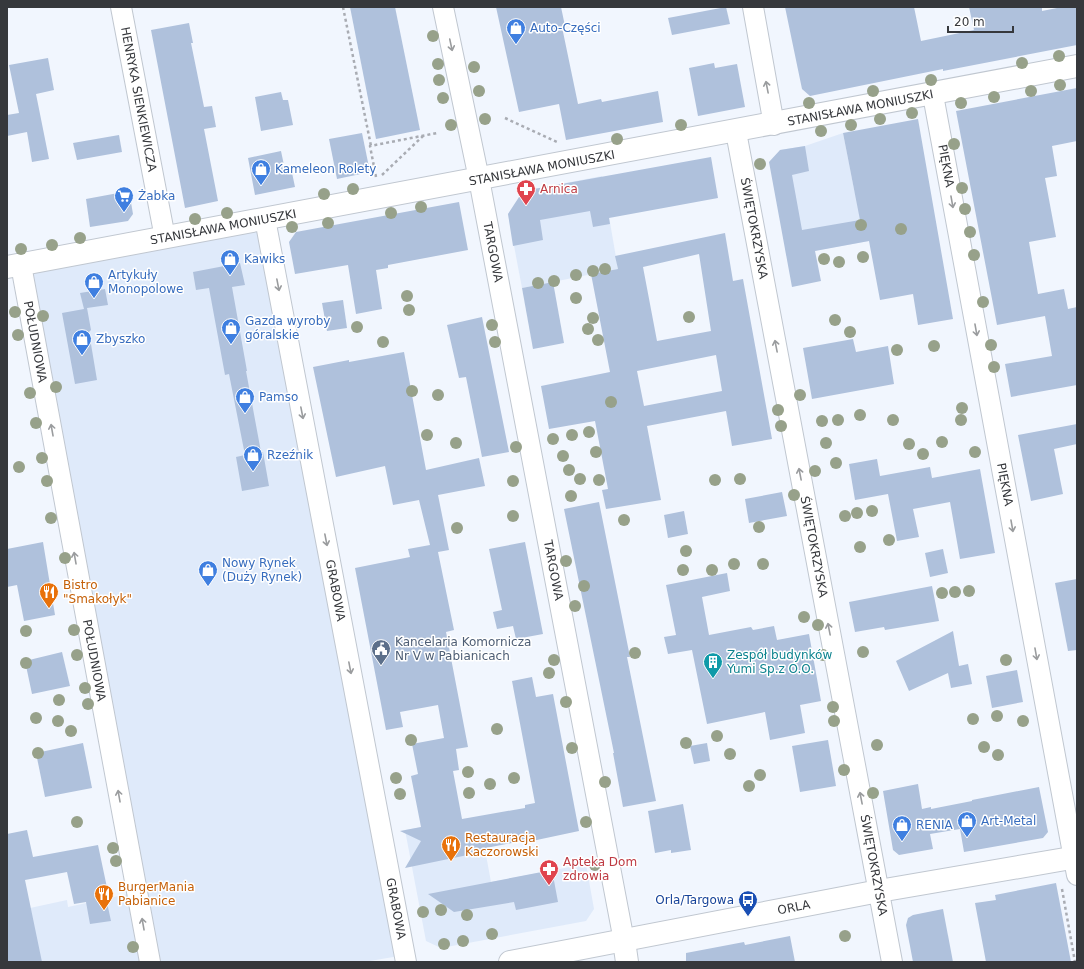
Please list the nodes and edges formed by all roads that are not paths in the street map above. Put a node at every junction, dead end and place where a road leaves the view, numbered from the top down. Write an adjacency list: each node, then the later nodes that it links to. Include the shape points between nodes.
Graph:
1 (121, 7): 10 (street, HENRYKA SIENKIEWICZA)
2 (443, 7): 8 (street, TARGOWA, one-way to 8)
3 (752, 7): 6 (street, one-way to 3)
4 (1077, 66): 5 (street, STANISŁAWA MONIUSZKI)
5 (933, 95): 6 (street, STANISŁAWA MONIUSZKI); 12 (street, PIĘKNA, one-way to 12)
6 (774, 125): 7 (street, STANISŁAWA MONIUSZKI)
7 (736, 132): 8 (street, STANISŁAWA MONIUSZKI); 13 (street, ŚWIĘTOKRZYSKA, one-way to 7)
8 (479, 179): 9 (street, STANISŁAWA MONIUSZKI); 14 (street, TARGOWA)
9 (265, 219): 10 (street, STANISŁAWA MONIUSZKI); 16 (street, GRABOWA, one-way to 16)
10 (165, 238): 11 (street, STANISŁAWA MONIUSZKI)
11 (14, 266): 15 (street, POŁUDNIOWA, one-way to 11)
12 (1076, 863): 13 (street, ORLA)
13 (879, 891): 14 (street, ORLA); 18 (street, ŚWIĘTOKRZYSKA)
14 (626, 952): 17 (street, ORLA)
15 (150, 962)
16 (406, 962)
17 (510, 962)
18 (892, 962)

